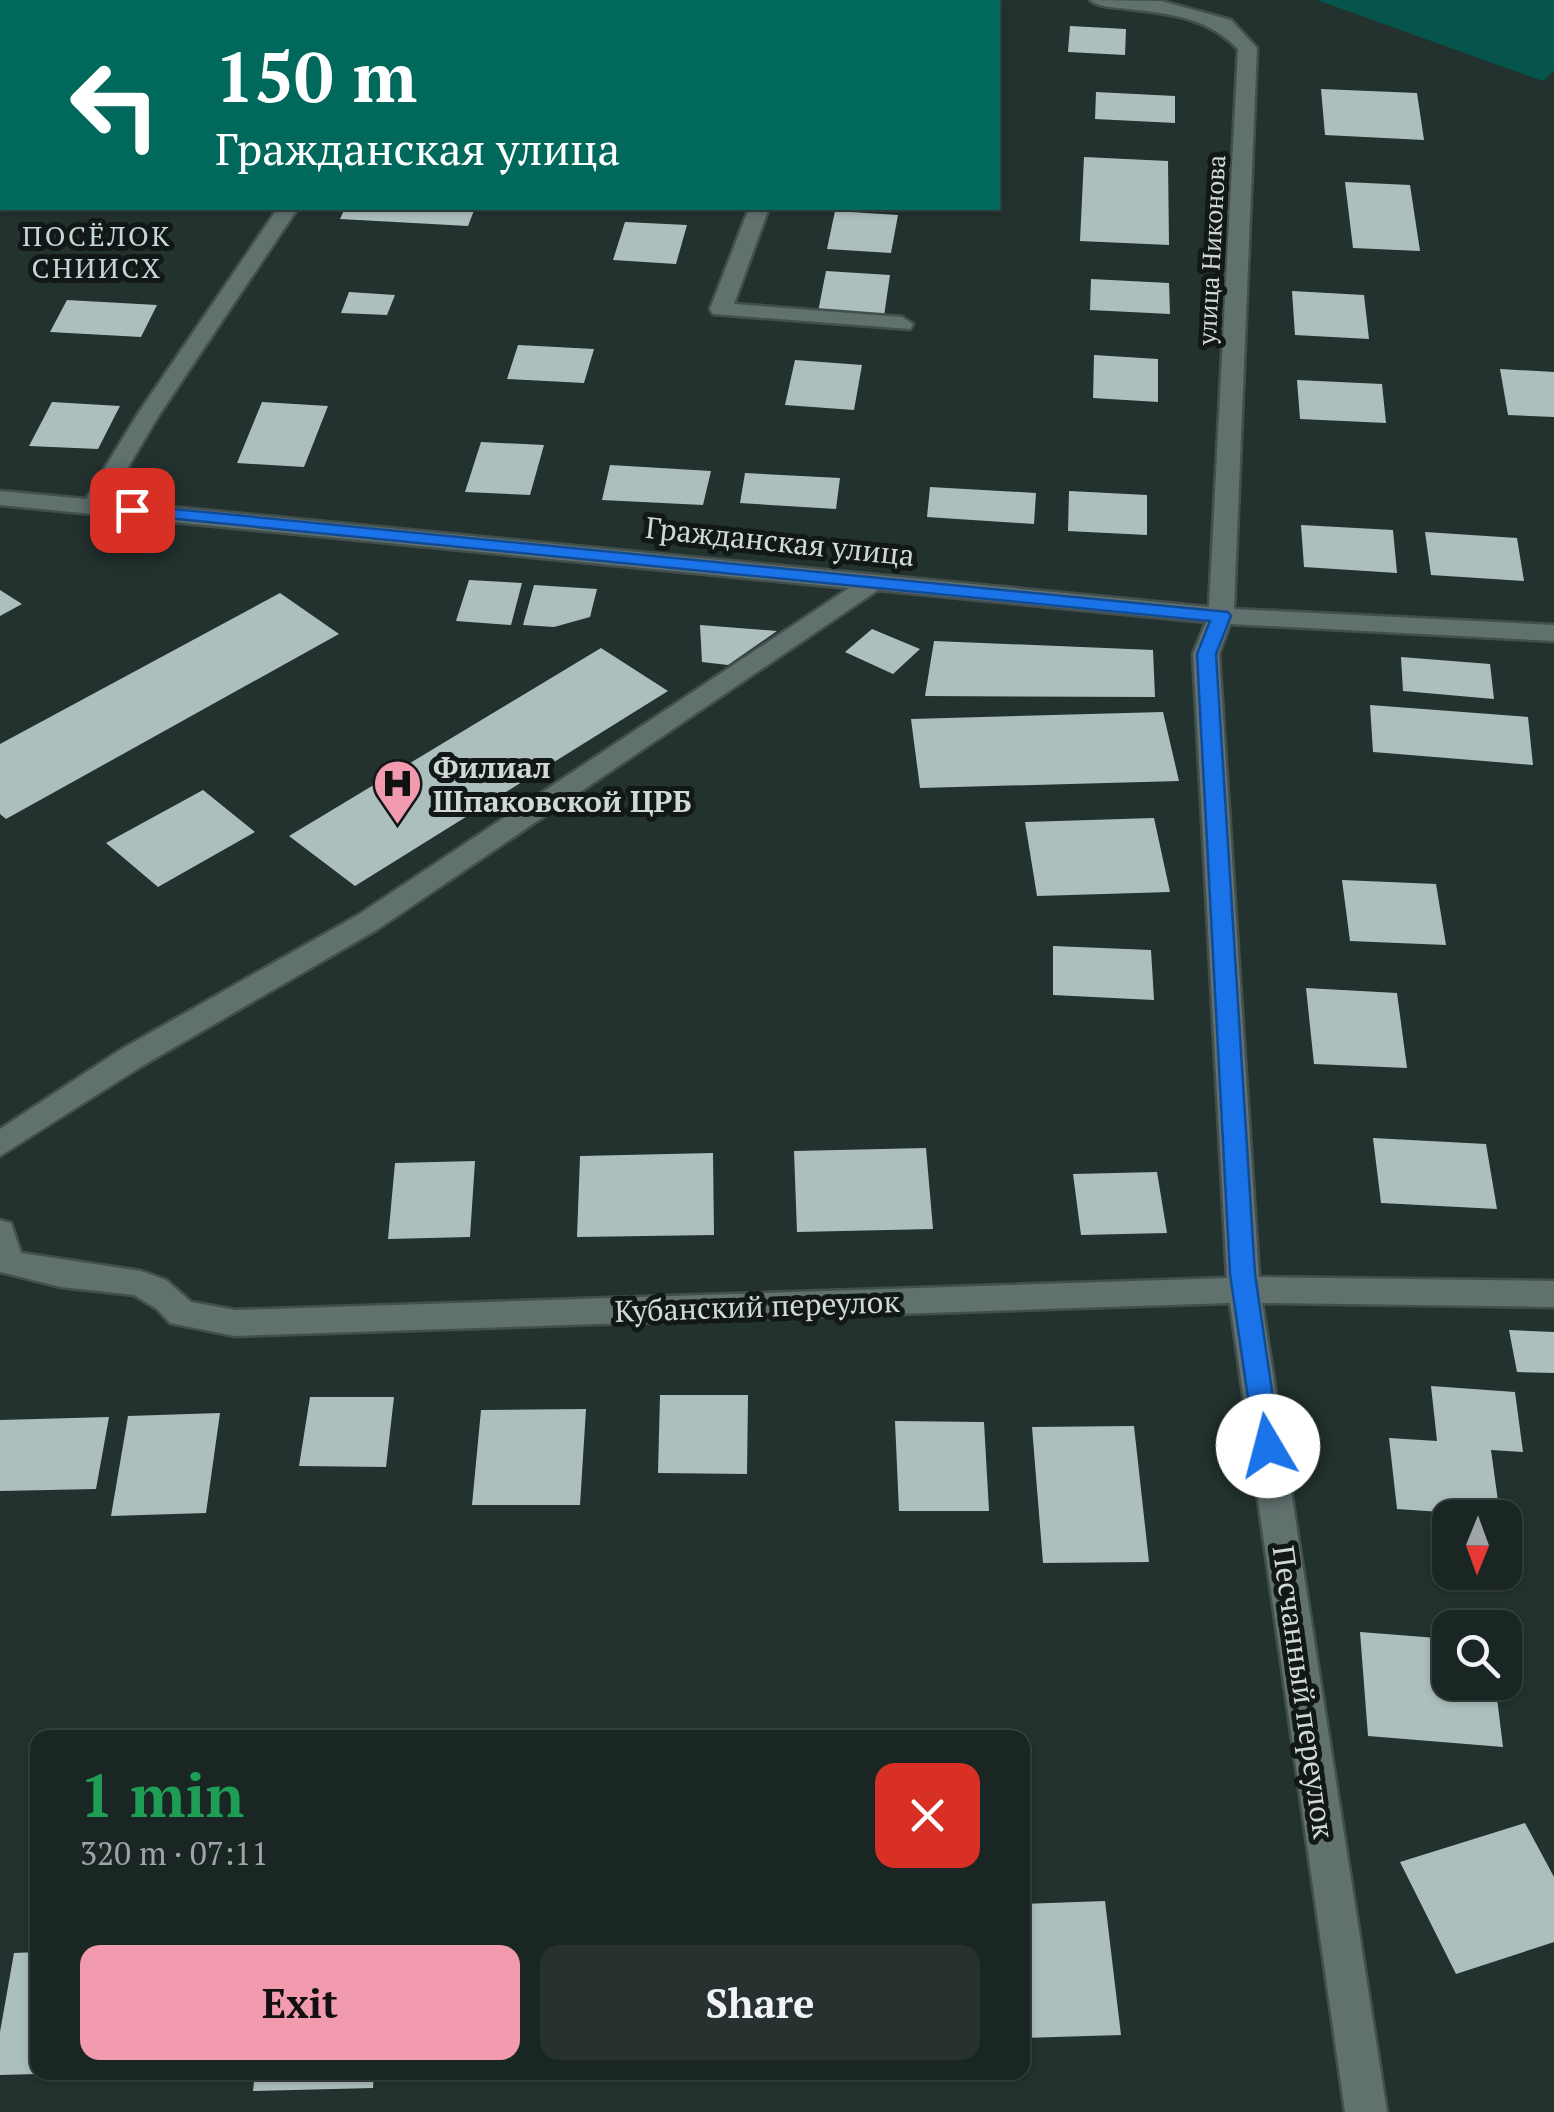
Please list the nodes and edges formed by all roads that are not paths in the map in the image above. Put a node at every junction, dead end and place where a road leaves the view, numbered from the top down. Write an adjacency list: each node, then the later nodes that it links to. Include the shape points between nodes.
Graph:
1 (1099, 0): 8 (street, улица Никонова, via 1162,7 1224,24 1248,48)
2 (287, 210): 6 (street)
3 (757, 210): 4 (street, via 721,310)
4 (902, 324)
5 (0, 498): 6 (street, Гражданская улица)
6 (93, 507): 7 (street, Гражданская улица)
7 (874, 582): 8 (street, Гражданская улица); 10 (street, via 368,922 130,1058)
8 (1221, 616): 9 (street, Гражданская улица); 12 (street, Песчанный переулок, via 1206,654)
9 (1554, 633)
10 (0, 1144)
11 (0, 1232): 12 (street, Кубанский переулок, via 6,1262 136,1279 166,1294 182,1314 235,1324)
12 (1244, 1290): 13 (street, Кубанский переулок); 14 (street, Песчанный переулок)
13 (1554, 1294)
14 (1366, 2112)

